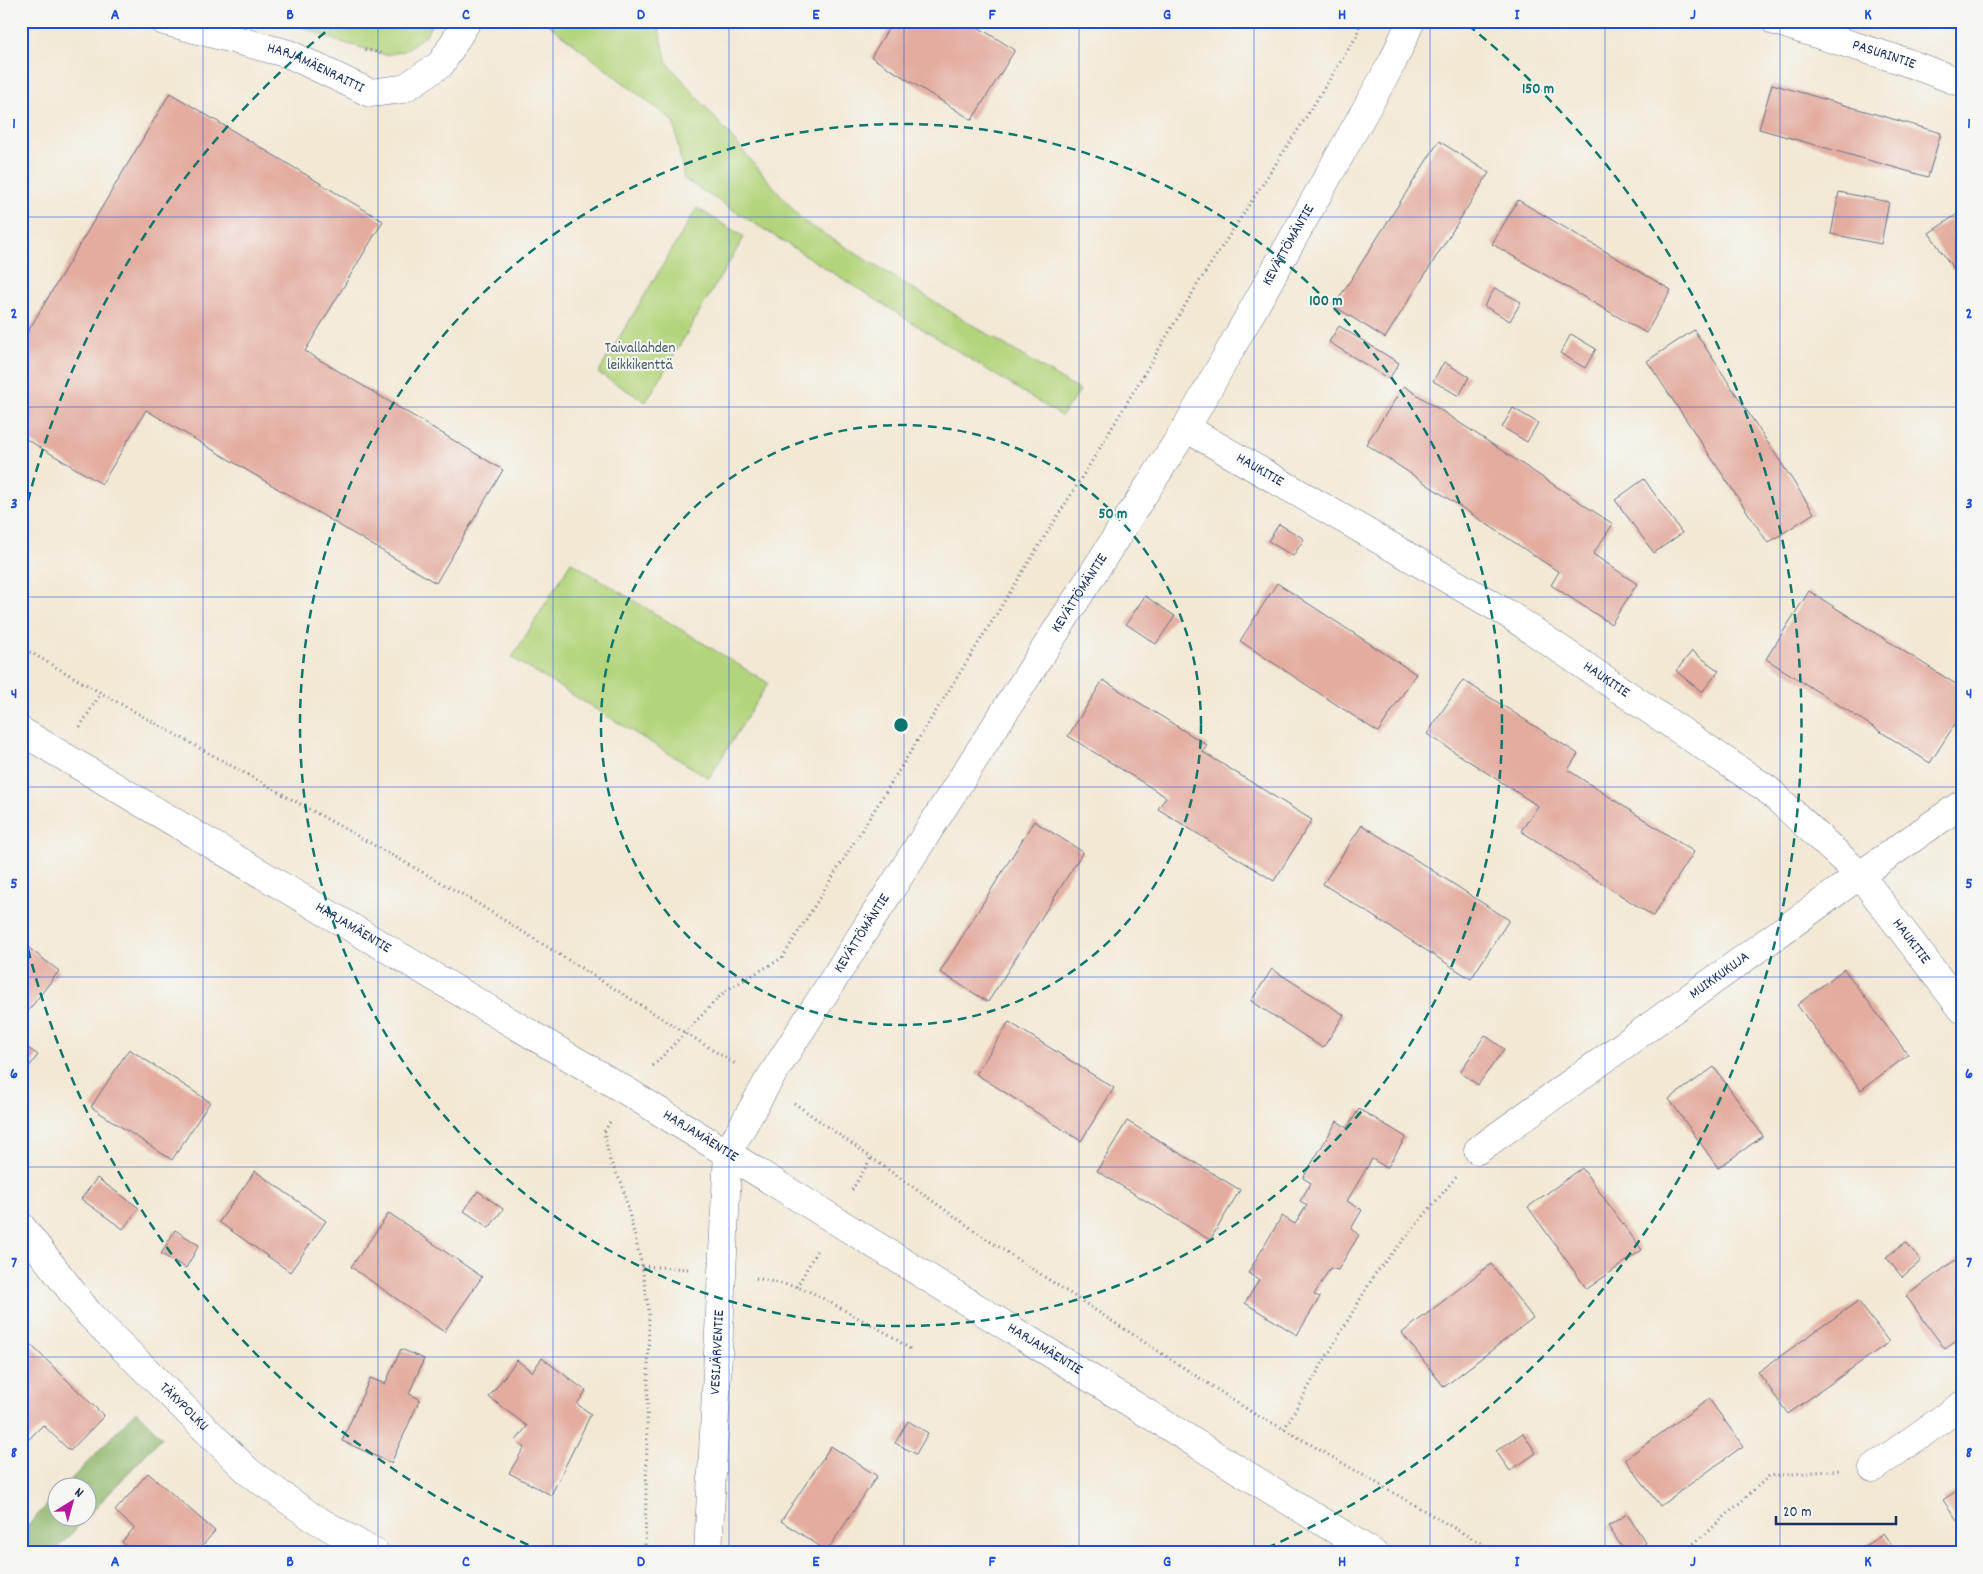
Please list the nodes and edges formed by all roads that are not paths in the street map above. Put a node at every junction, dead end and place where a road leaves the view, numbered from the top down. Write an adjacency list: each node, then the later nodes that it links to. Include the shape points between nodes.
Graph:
1 (164, 21): 2 (street, HARJAMÄENRAITTI, via 289,54 370,93 403,89 441,64)
2 (468, 21)
3 (1411, 21): 6 (street, KEVÄTTÖMÄNTIE, via 1393,62)
4 (1775, 21): 5 (street, PASURINTIE)
5 (1962, 83)
6 (1186, 428): 9 (street, HAUKITIE, via 1508,614 1767,789); 12 (street, KEVÄTTÖMÄNTIE, via 767,1083)
7 (21, 731): 12 (street, HARJAMÄENTIE)
8 (1962, 804): 9 (street, MUIKKUKUJA)
9 (1860, 875): 10 (street, HAUKITIE); 11 (street, MUIKKUKUJA)
10 (1962, 1009)
11 (1478, 1150)
12 (728, 1152): 17 (street, VESIJÄRVENTIE); 18 (street, HARJAMÄENTIE)
13 (21, 1226): 16 (street, TÄKYPOLKU, via 90,1315 250,1473 312,1517)
14 (1962, 1405): 15 (street)
15 (1873, 1468)
16 (375, 1553)
17 (708, 1553)
18 (1373, 1553)

